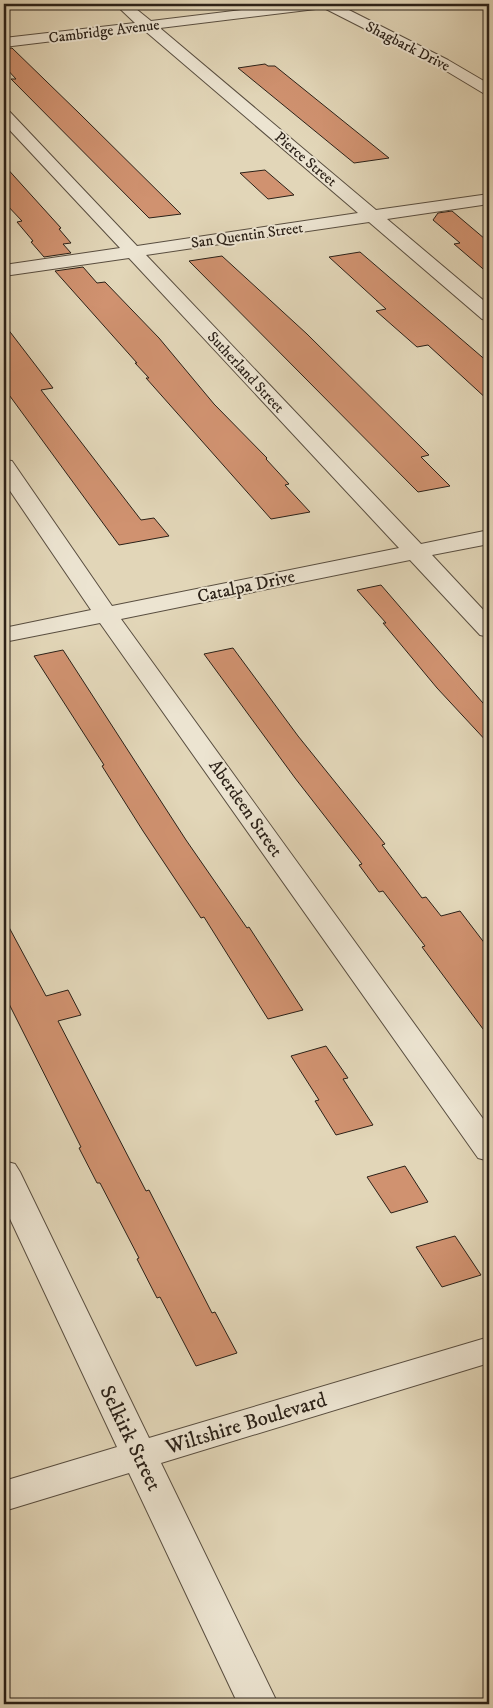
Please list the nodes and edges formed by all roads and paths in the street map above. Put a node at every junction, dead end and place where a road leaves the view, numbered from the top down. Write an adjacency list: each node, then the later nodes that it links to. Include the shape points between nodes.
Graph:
1 (122, 4): 3 (street, Pierce Street)
2 (325, 4): 3 (street, Cambridge Avenue); 5 (street, Shagbark Drive, via 443,63)
3 (148, 26): 4 (street, Cambridge Avenue); 8 (street, Pierce Street)
4 (4, 43)
5 (489, 90)
6 (4, 114): 9 (street, Sutherland Street)
7 (489, 199): 8 (street, San Quentin Street)
8 (373, 216): 9 (street, San Quentin Street); 11 (street, Pierce Street)
9 (132, 252): 10 (street, San Quentin Street); 14 (street, Sutherland Street)
10 (4, 271)
11 (489, 315)
12 (4, 466): 15 (street, Aberdeen Street)
13 (489, 537): 14 (street, Catalpa Drive)
14 (415, 552): 15 (street, Catalpa Drive); 16 (street, Sutherland Street)
15 (106, 614): 17 (street, Catalpa Drive); 18 (street, Aberdeen Street)
16 (489, 630)
17 (4, 635)
18 (489, 1150)
19 (4, 1172): 21 (street, Selkirk Street)
20 (489, 1350): 21 (street, Wiltshire Boulevard)
21 (138, 1456): 22 (street, Wiltshire Boulevard); 23 (street, Selkirk Street)
22 (4, 1496)
23 (258, 1704)

